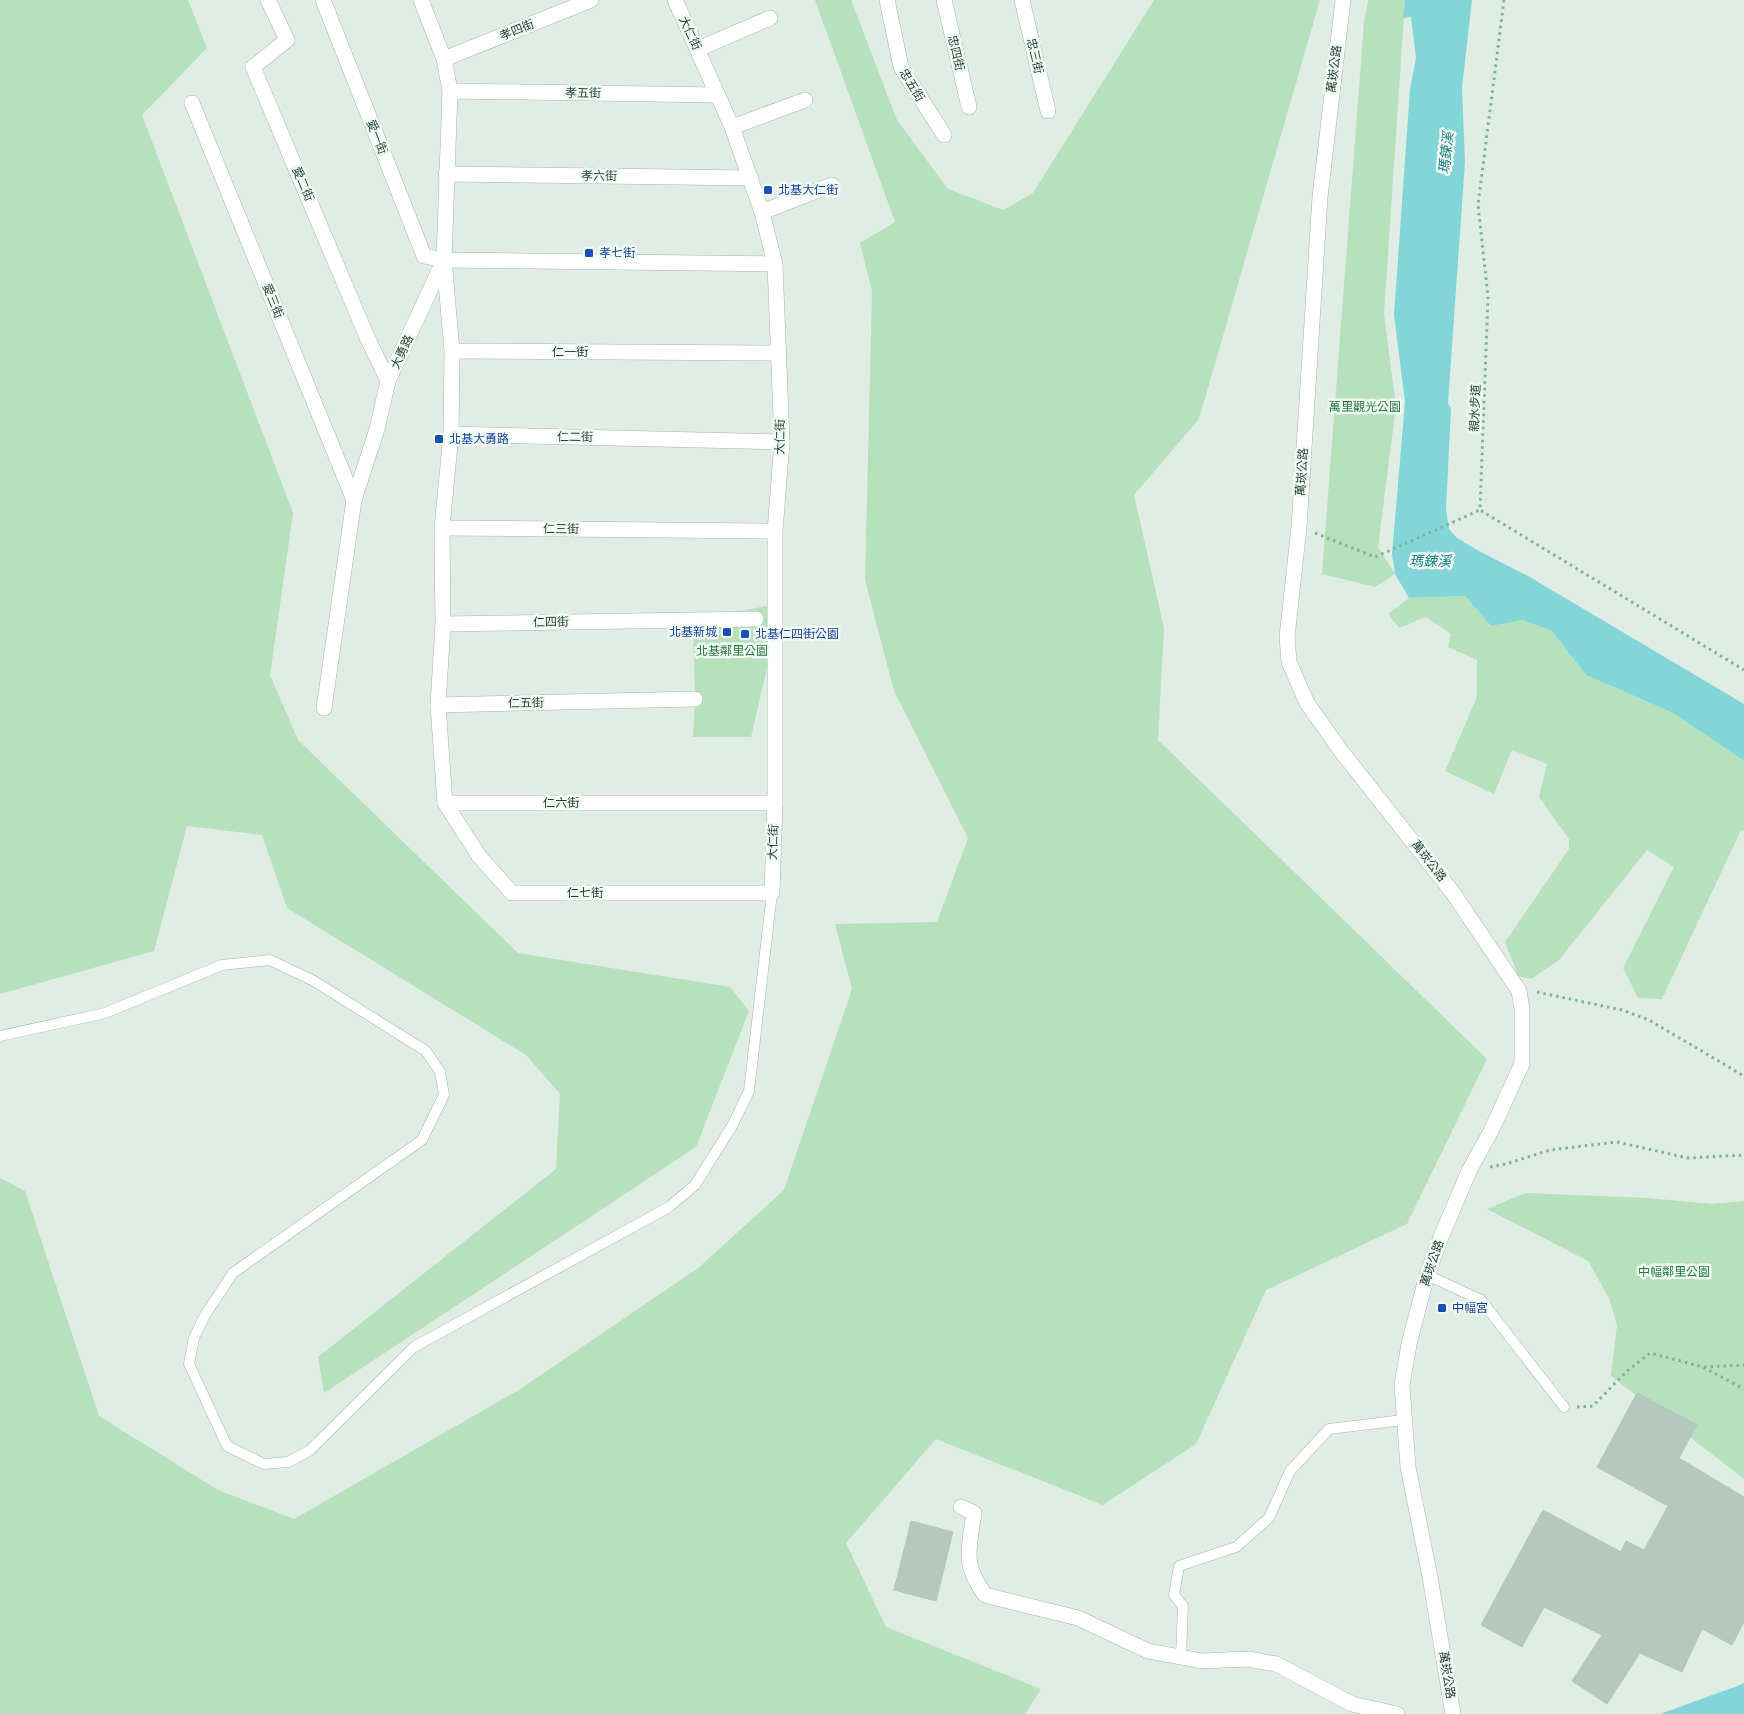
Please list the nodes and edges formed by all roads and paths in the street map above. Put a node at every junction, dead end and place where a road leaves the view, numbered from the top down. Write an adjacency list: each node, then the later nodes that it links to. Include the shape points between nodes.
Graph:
1 (268, 0): 30 (street, 愛二街, via 287,40 253,67)
2 (323, 0): 26 (street, 愛一街, via 424,256)
3 (420, 0): 13 (street, 大勇路)
4 (590, 0): 13 (street, 孝四街)
5 (675, 0): 12 (street, 大仁街)
6 (888, 0): 21 (street, 忠五街, via 901,67)
7 (944, 0): 18 (street, 忠四街)
8 (1022, 0): 19 (street, 忠三街)
9 (1343, 0): 35 (street, 萬崁公路, via 1320,197)
10 (1504, 0): 34 (path, 親水步道, via 1478,205 1488,298)
11 (770, 18): 12 (street)
12 (698, 48): 15 (street, 大仁街)
13 (444, 59): 14 (street, 大勇路)
14 (450, 91): 15 (street, 孝五街); 22 (street, 大勇路)
15 (717, 95): 20 (street, 大仁街)
16 (805, 100): 20 (street)
17 (192, 103): 33 (street, 愛三街)
18 (968, 107)
19 (1048, 111)
20 (732, 127): 23 (street, 大仁街)
21 (944, 135)
22 (446, 174): 23 (street, 孝六街); 26 (street, 大勇路)
23 (751, 178): 25 (street, 大仁街)
24 (832, 185): 25 (street)
25 (762, 212): 27 (street, 大仁街)
26 (444, 260): 27 (street); 28 (street); 30 (street, 大勇路)
27 (775, 264): 29 (street, 大仁街)
28 (452, 351): 29 (street, 仁一街); 31 (street)
29 (779, 353): 32 (street, 大仁街)
30 (388, 381): 33 (street, 大勇路)
31 (451, 434): 32 (street, 仁二街); 36 (street)
32 (782, 442): 37 (street, 大仁街)
33 (354, 500): 43 (street, 大勇路)
34 (1479, 510): 35 (path, via 1374,557); 40 (path)
35 (1299, 527): 47 (street, 萬崁公路, via 1287,636 1289,662 1296,680 1307,703 1341,751 1453,893)
36 (442, 528): 37 (street, 仁三街); 39 (street)
37 (774, 531): 45 (street, 大仁街)
38 (756, 619): 39 (street, 仁四街)
39 (443, 624): 42 (street)
40 (1744, 670)
41 (695, 698): 42 (street, 仁五街)
42 (438, 705): 44 (street)
43 (324, 708)
44 (445, 803): 45 (street, 仁六街); 46 (street, 仁七街, via 479,856 512,893)
45 (775, 803): 46 (street, 大仁街)
46 (772, 893): 48 (lane, via 749,1091 732,1126 695,1185 669,1207 414,1347 309,1451 288,1462 264,1464 227,1446 189,1364 194,1338 233,1273 422,1140 444,1095 440,1072 426,1051 314,981 270,960 222,964 105,1013)
47 (1519, 991): 49 (path, via 1544,993 1622,1010 1649,1020); 51 (street, 萬崁公路, via 1522,1064 1492,1131)
48 (0, 1036)
49 (1744, 1076)
50 (1744, 1155): 51 (path, via 1688,1158 1617,1142 1550,1150 1506,1164)
51 (1468, 1170): 52 (street, 萬崁公路)
52 (1427, 1275): 56 (lane, via 1481,1300); 57 (street, 萬崁公路, via 1402,1385)
53 (1744, 1365): 54 (path)
54 (1703, 1367): 55 (path); 56 (path, via 1650,1353 1592,1406)
55 (1744, 1390)
56 (1564, 1407)
57 (1404, 1420): 59 (lane, via 1329,1430 1290,1471 1269,1518 1236,1547 1179,1566 1174,1595 1184,1606); 61 (street, 萬崁公路, via 1408,1467)
58 (961, 1507): 59 (street, via 974,1513 968,1558 973,1579 984,1595 1078,1618 1148,1650)
59 (1182, 1657): 60 (street, via 1202,1661 1248,1659 1276,1664 1352,1704)
60 (1398, 1714)
61 (1453, 1714)

